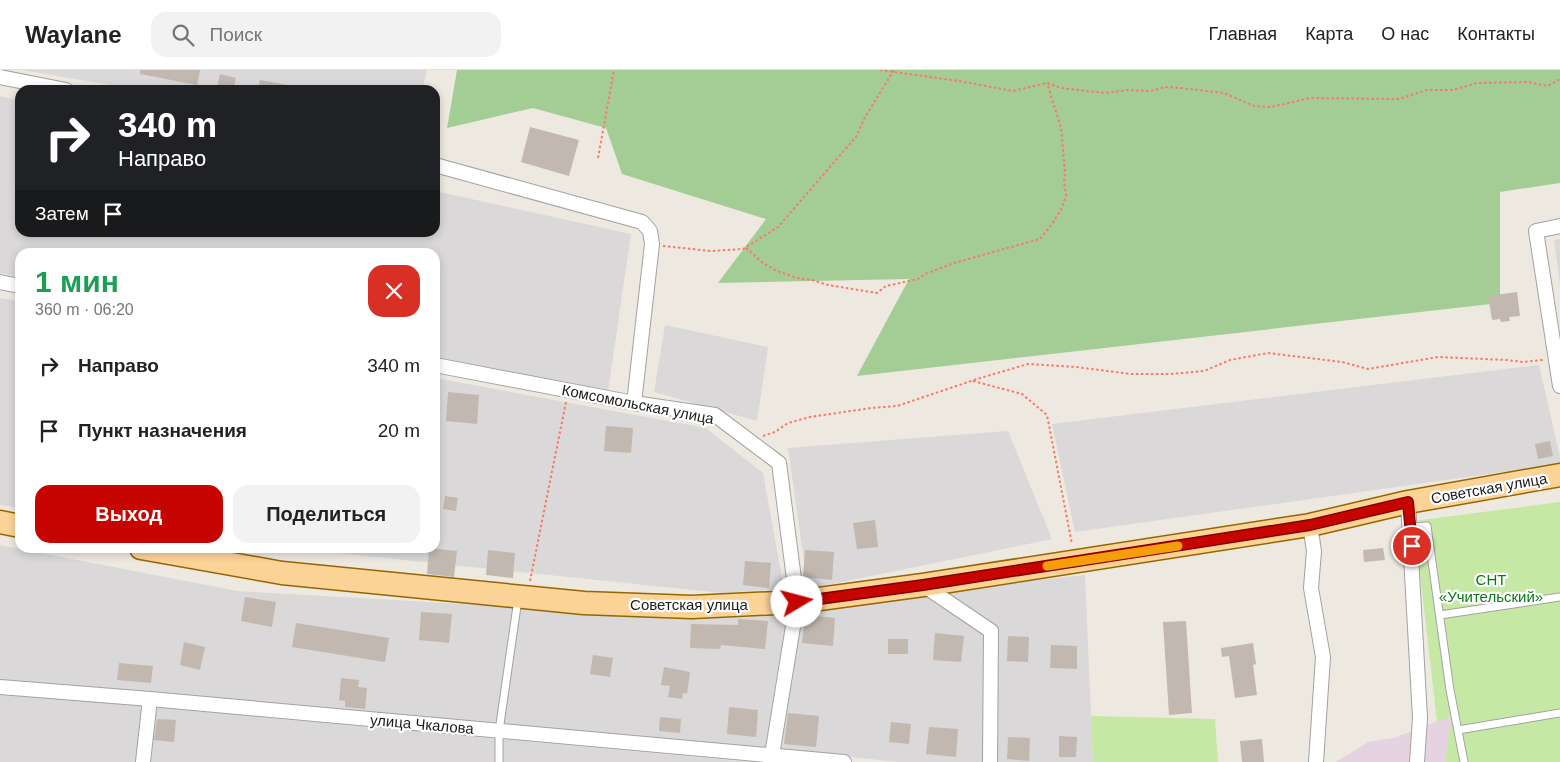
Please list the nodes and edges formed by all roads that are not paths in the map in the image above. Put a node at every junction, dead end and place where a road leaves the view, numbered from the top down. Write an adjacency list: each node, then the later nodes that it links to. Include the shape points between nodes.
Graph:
1 (0, 77): 2 (street)
2 (41, 85)
3 (440, 165): 9 (street, via 642,222 650,231 652,244)
4 (1560, 226): 8 (street, via 1536,231)
5 (0, 282): 6 (street)
6 (15, 285)
7 (440, 366): 9 (street, Комсомольская улица)
8 (1560, 386)
9 (634, 403): 20 (street, Комсомольская улица, via 715,415 779,463)
10 (1560, 475): 11 (main road, Советская улица)
11 (1408, 502): 14 (main road, Советская улица); 15 (street)
12 (0, 522): 13 (main road)
13 (15, 525)
14 (1310, 525): 17 (main road, Советская улица); 32 (street, via 1314,551 1311,588 1323,657)
15 (1410, 527): 21 (lane, via 1427,526); 33 (street, via 1420,718)
16 (170, 553): 18 (main road, Советская улица, via 282,572 471,592)
17 (923, 585): 20 (main road, Советская улица); 31 (street, via 991,631)
18 (523, 591): 20 (main road, Советская улица, via 584,603 692,607); 26 (lane)
19 (1560, 597): 21 (lane)
20 (797, 602): 27 (street, Комсомольская улица)
21 (1440, 616): 25 (lane)
22 (0, 687): 23 (street, улица Чкалова)
23 (150, 699): 26 (street, улица Чкалова); 28 (street)
24 (1560, 713): 25 (lane)
25 (1458, 730): 34 (lane)
26 (499, 731): 27 (street, улица Чкалова); 29 (lane)
27 (771, 759): 30 (street, улица Чкалова)
28 (143, 762)
29 (499, 762)
30 (844, 762)
31 (990, 762)
32 (1316, 762)
33 (1417, 762)
34 (1464, 762)

